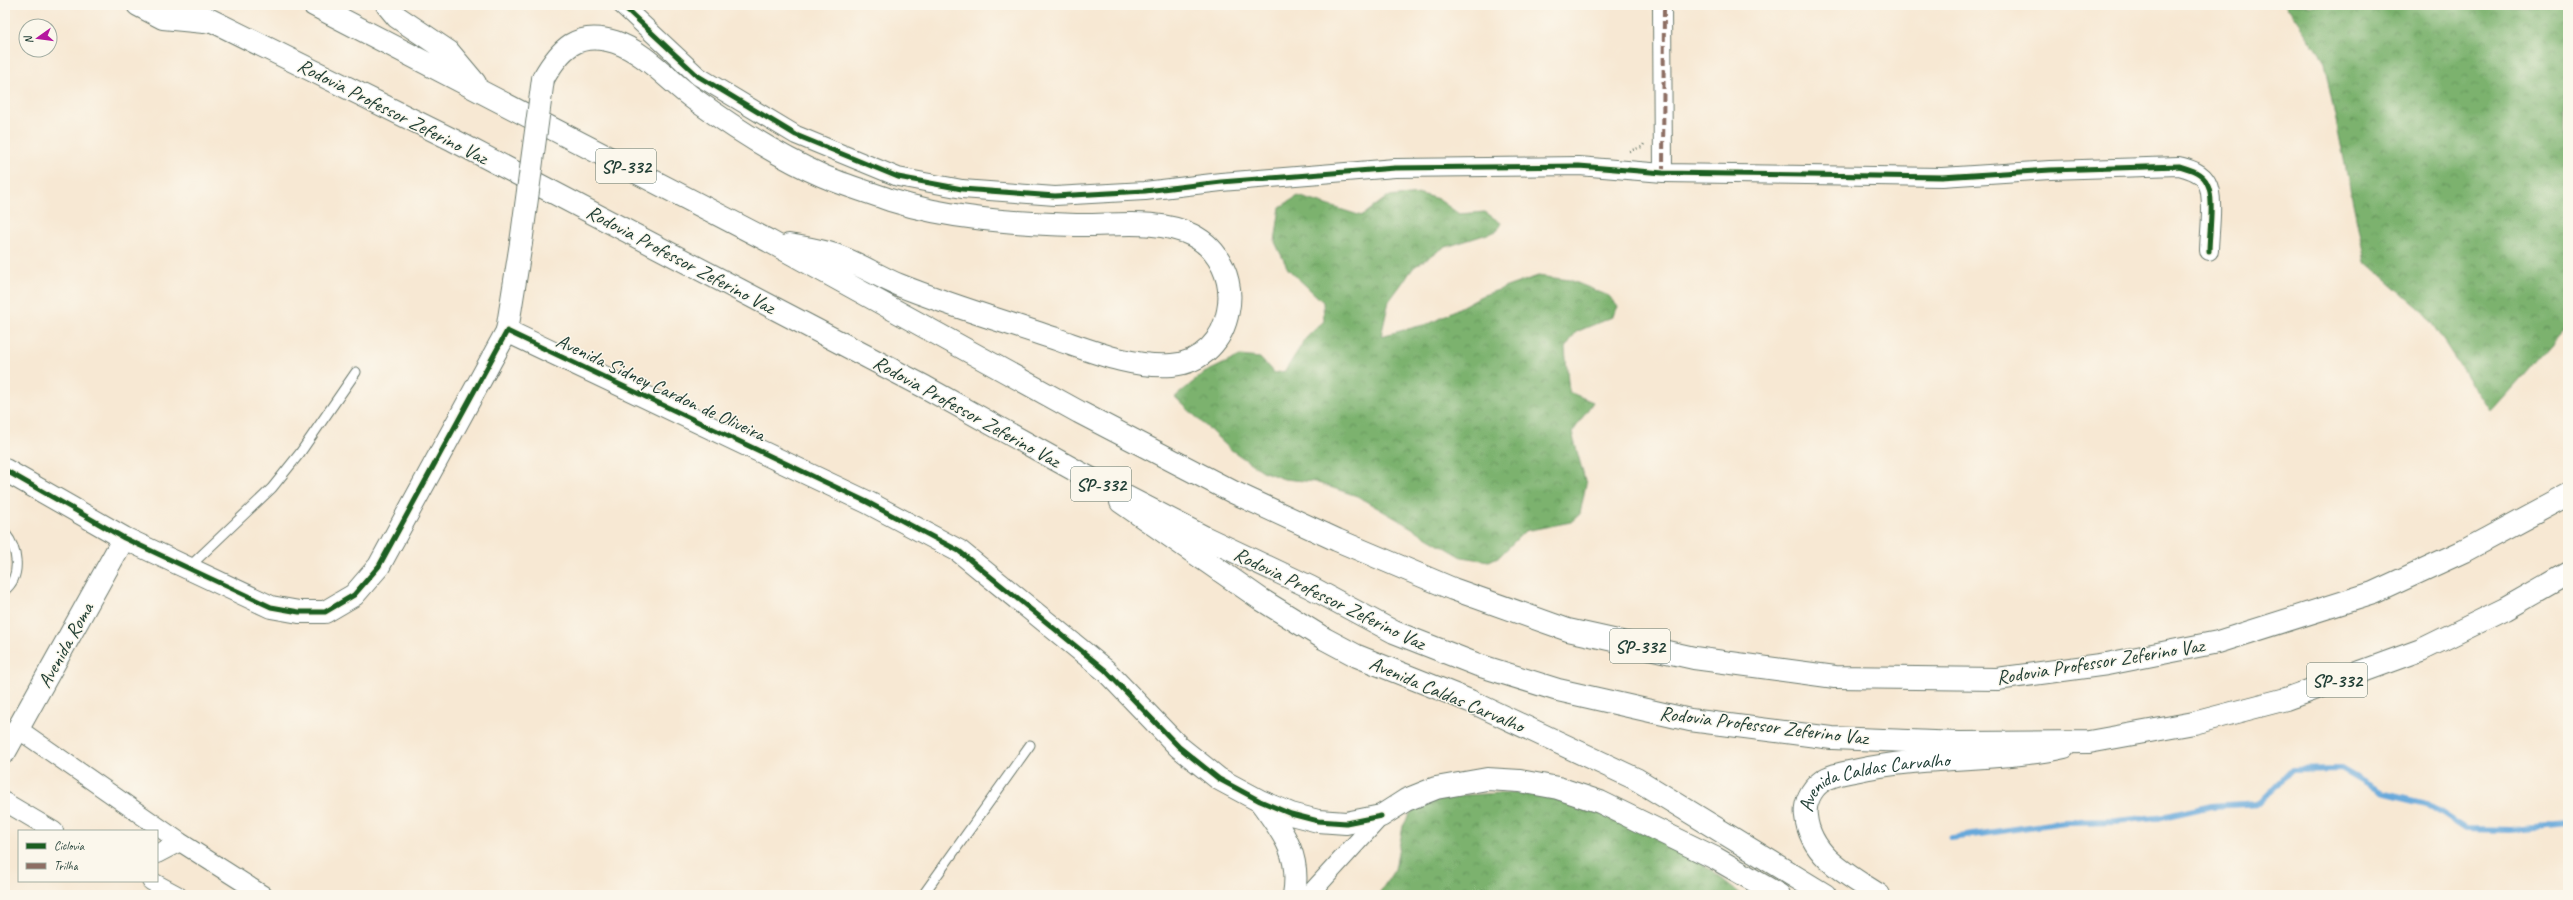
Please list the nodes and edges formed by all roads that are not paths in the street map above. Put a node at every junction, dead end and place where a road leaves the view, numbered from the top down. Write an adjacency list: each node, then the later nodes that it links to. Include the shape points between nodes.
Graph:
1 (138, 5): 7 (main road, via 163,18)
2 (180, 5): 7 (main road, Rodovia Professor Zeferino Vaz / SP-332)
3 (314, 5): 8 (main road, Rodovia Professor Zeferino Vaz / SP-332)
4 (387, 5): 8 (main road, via 397,17 449,52)
5 (622, 5): 9 (street, via 698,76 796,134 898,177 962,189 1054,196 1145,191 1395,168 1579,166)
6 (1662, 5): 9 (street)
7 (217, 24): 15 (main road, Rodovia Professor Zeferino Vaz / SP-332, via 453,140 925,387)
8 (483, 92): 10 (main road, Rodovia Professor Zeferino Vaz / SP-332)
9 (1663, 173): 11 (street, via 1942,177 2179,166 2195,171 2207,182 2211,195)
10 (769, 241): 12 (main road, bridge, via 830,253 899,285 1088,349 1146,364 1176,365 1203,355 1218,341 1230,298 1229,280 1220,261 1208,245 1193,235 1175,228 1152,225 1028,224 967,217 881,196 822,176 781,154 698,102 647,62 616,42 585,40 570,44 556,56 543,79); 16 (main road, Rodovia Professor Zeferino Vaz / SP-332, via 1093,419 1233,492 1337,540 1453,589 1568,630 1701,659 1835,677 1997,679 2114,662 2218,642 2374,593 2464,551)
11 (2208, 251)
12 (507, 331): 19 (main road, via 379,566 354,595 325,612 292,611 271,607); 26 (main road, Avenida Sidney Cardon de Oliveira, via 867,502 958,551 1105,670 1179,747 1219,779)
13 (356, 372): 19 (lane, via 300,453 272,488)
14 (5, 470): 18 (main road)
15 (1080, 473): 23 (main road, Rodovia Professor Zeferino Vaz / SP-332, via 1204,537 1310,587 1394,632 1478,665 1558,690 1690,720 1832,738 1959,743); 39 (main road, Avenida Caldas Carvalho, via 1238,584 1325,639 1357,656 1470,701 1636,779)
16 (2568, 495)
17 (5, 533): 21 (lane, via 15,551 16,574)
18 (124, 538): 19 (main road); 22 (main road, Avenida Roma)
19 (188, 568)
20 (2568, 573): 23 (main road, Rodovia Professor Zeferino Vaz / SP-332, via 2505,609 2420,650 2286,698 2194,723)
21 (5, 590)
22 (18, 729): 25 (main road, Avenida Roma); 30 (street)
23 (2089, 742): 40 (main road, Avenida Caldas Carvalho, via 2036,753 1881,765 1833,776 1820,782 1812,792 1805,809 1807,830 1819,850 1838,868)
24 (1030, 746): 35 (lane)
25 (5, 752)
26 (1260, 801): 28 (main road, Avenida Sidney Cardon de Oliveira, via 1291,814 1318,821 1346,823); 36 (main road, Avenida Sidney Cardon de Oliveira, via 1291,847 1297,876)
27 (5, 802): 29 (street)
28 (1381, 816): 37 (street); 38 (main road, via 1406,800 1436,788 1462,782 1487,779 1520,781 1558,788 1600,802 1715,858)
29 (52, 830)
30 (180, 842): 31 (street); 34 (street)
31 (158, 853)
32 (154, 882): 33 (street)
33 (177, 895)
34 (263, 895)
35 (923, 895)
36 (1294, 895)
37 (1309, 895)
38 (1779, 895)
39 (1825, 895)
40 (1879, 895)

